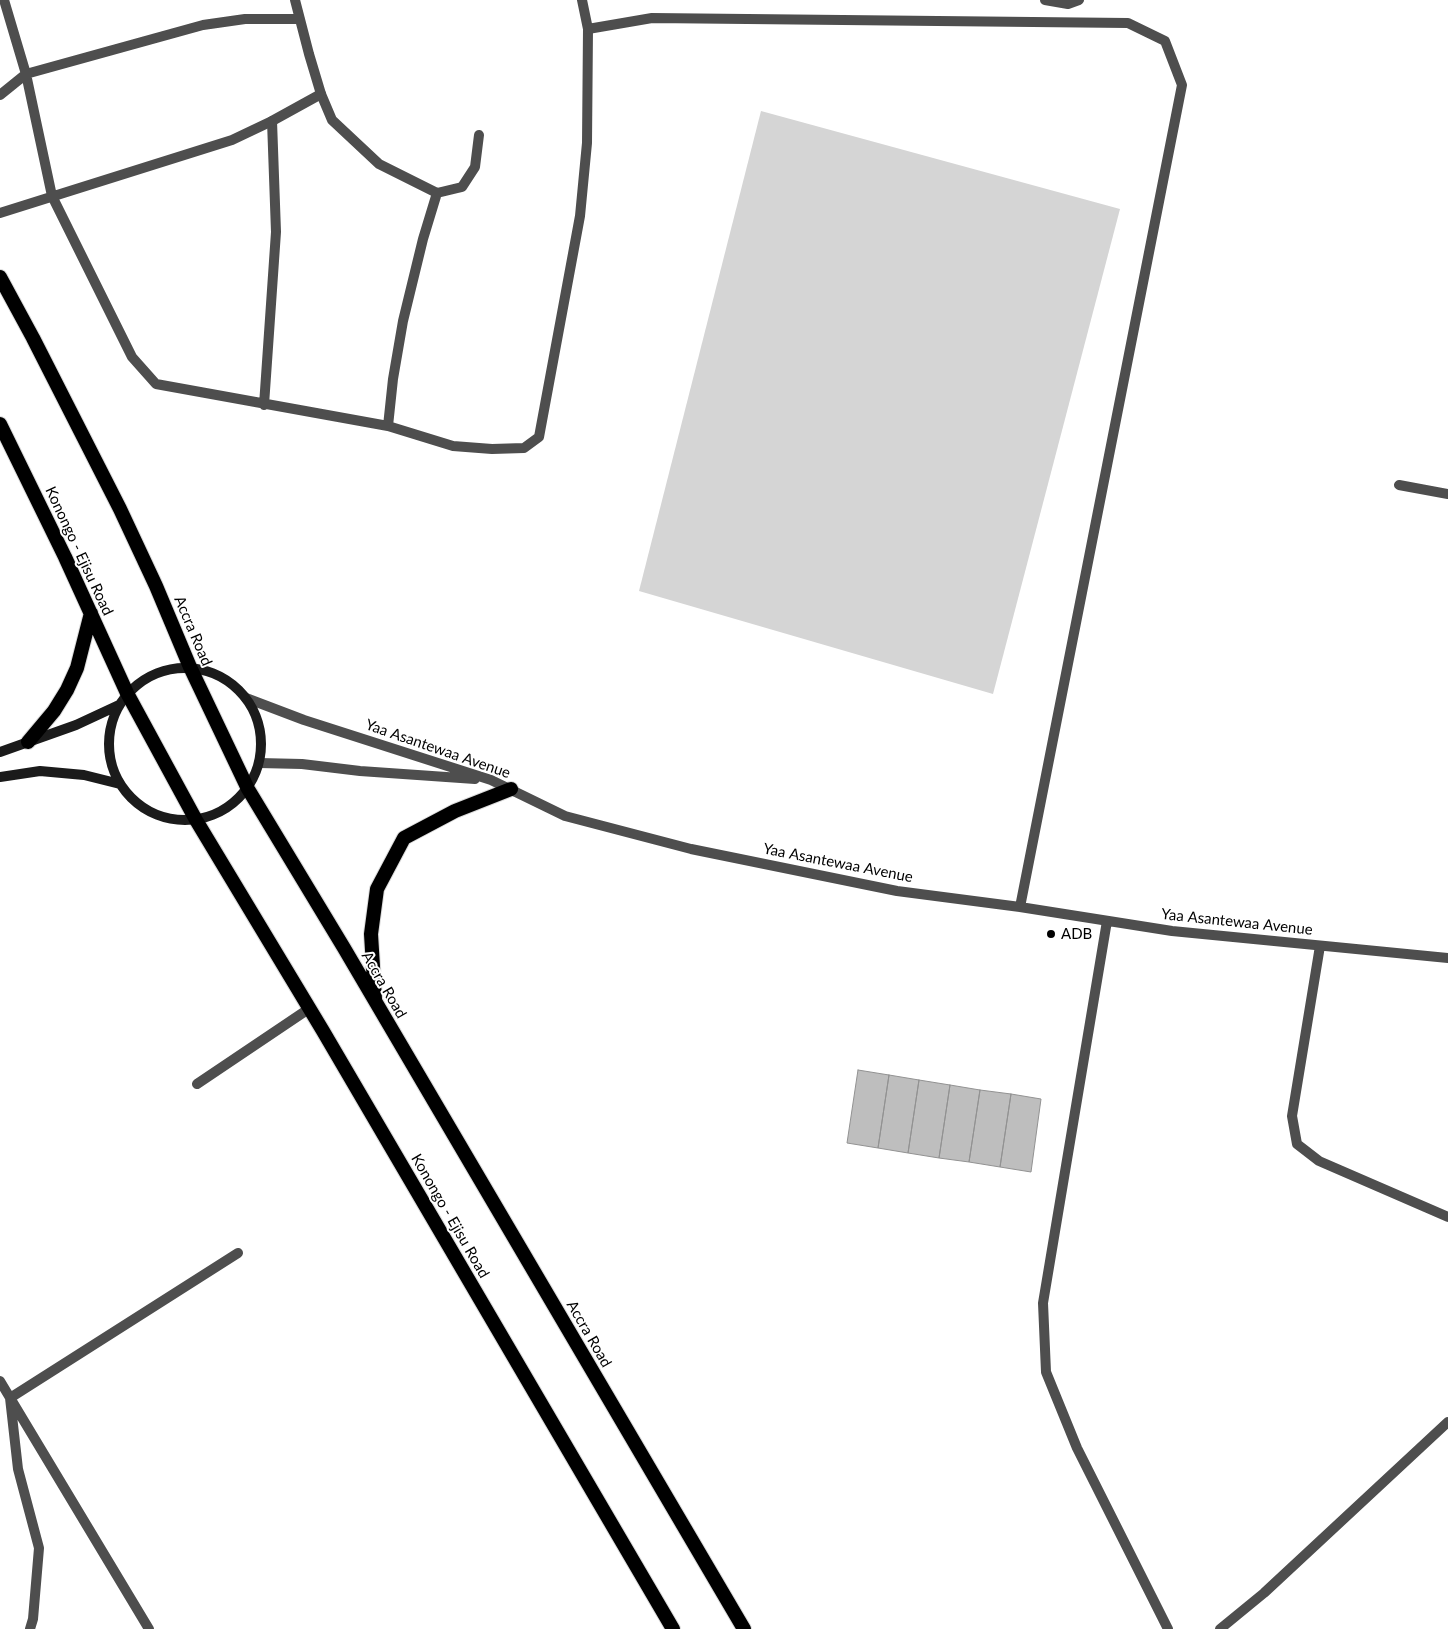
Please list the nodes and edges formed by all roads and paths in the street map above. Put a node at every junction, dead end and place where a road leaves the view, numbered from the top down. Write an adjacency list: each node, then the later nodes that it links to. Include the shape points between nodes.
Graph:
1 (4, 0): 8 (street)
2 (296, 0): 6 (street)
3 (582, 0): 7 (street)
4 (1045, 0): 5 (street, via 1068,4)
5 (1079, 0)
6 (300, 19): 8 (street, via 246,19 203,25); 9 (street)
7 (588, 29): 19 (street, via 586,143 580,216 538,437 524,448 492,449 453,446); 36 (street, via 652,18 1128,23 1164,41 1182,85)
8 (26, 74): 10 (street); 14 (street)
9 (321, 94): 11 (street); 13 (street, via 332,120 379,164)
10 (0, 95)
11 (272, 122): 14 (street, via 232,140); 17 (street, via 276,232)
12 (479, 135): 13 (street, via 475,167 462,187)
13 (437, 193): 19 (street, via 403,320 392,378)
14 (52, 196): 15 (street); 17 (street, via 132,357 156,384)
15 (0, 213)
16 (0, 277): 23 (highway, Accra Road, via 120,509)
17 (264, 405): 19 (street)
18 (0, 424): 22 (highway, Konongo - Ejisu Road)
19 (388, 426)
20 (1399, 485): 21 (street)
21 (1448, 494)
22 (91, 613): 24 (highway, Konongo - Ejisu Road); 27 (highway, via 77,668 67,690)
23 (190, 667): 24 (main road, via 158,672); 25 (main road, via 223,677); 33 (highway, Accra Road)
24 (128, 693): 26 (main road); 35 (highway, Konongo - Ejisu Road)
25 (246, 698): 29 (main road, via 257,718 262,740); 31 (street, Yaa Asantewaa Avenue)
26 (119, 705): 27 (main road); 32 (main road, via 111,724 109,744 111,765)
27 (28, 742): 28 (main road)
28 (0, 752)
29 (259, 762): 31 (street); 33 (main road)
30 (0, 776): 32 (main road, via 40,771 84,775)
31 (491, 780): 34 (street, Yaa Asantewaa Avenue)
32 (120, 784): 35 (main road, via 134,802 153,814 174,820)
33 (248, 789): 35 (main road, via 234,804); 40 (highway, Accra Road)
34 (511, 789): 36 (street, Yaa Asantewaa Avenue, via 565,816 691,849 897,891); 40 (highway, via 455,811 404,838 377,889 371,934)
35 (196, 820): 41 (highway, Konongo - Ejisu Road)
36 (1020, 907): 37 (street, Yaa Asantewaa Avenue)
37 (1107, 921): 38 (street, Yaa Asantewaa Avenue); 52 (street, via 1043,1303 1046,1372 1077,1448)
38 (1320, 946): 39 (street, Yaa Asantewaa Avenue); 43 (street, via 1292,1116 1298,1144 1319,1161)
39 (1448, 958)
40 (375, 1002): 51 (highway, Accra Road)
41 (310, 1008): 42 (street); 50 (highway, Konongo - Ejisu Road)
42 (197, 1084)
43 (1448, 1217)
44 (238, 1253): 46 (street)
45 (0, 1381): 46 (street)
46 (10, 1398): 48 (street, via 18,1469 39,1548); 49 (street)
47 (1448, 1422): 53 (street, via 1264,1593)
48 (30, 1629)
49 (149, 1629)
50 (673, 1629)
51 (744, 1629)
52 (1168, 1629)
53 (1220, 1629)

